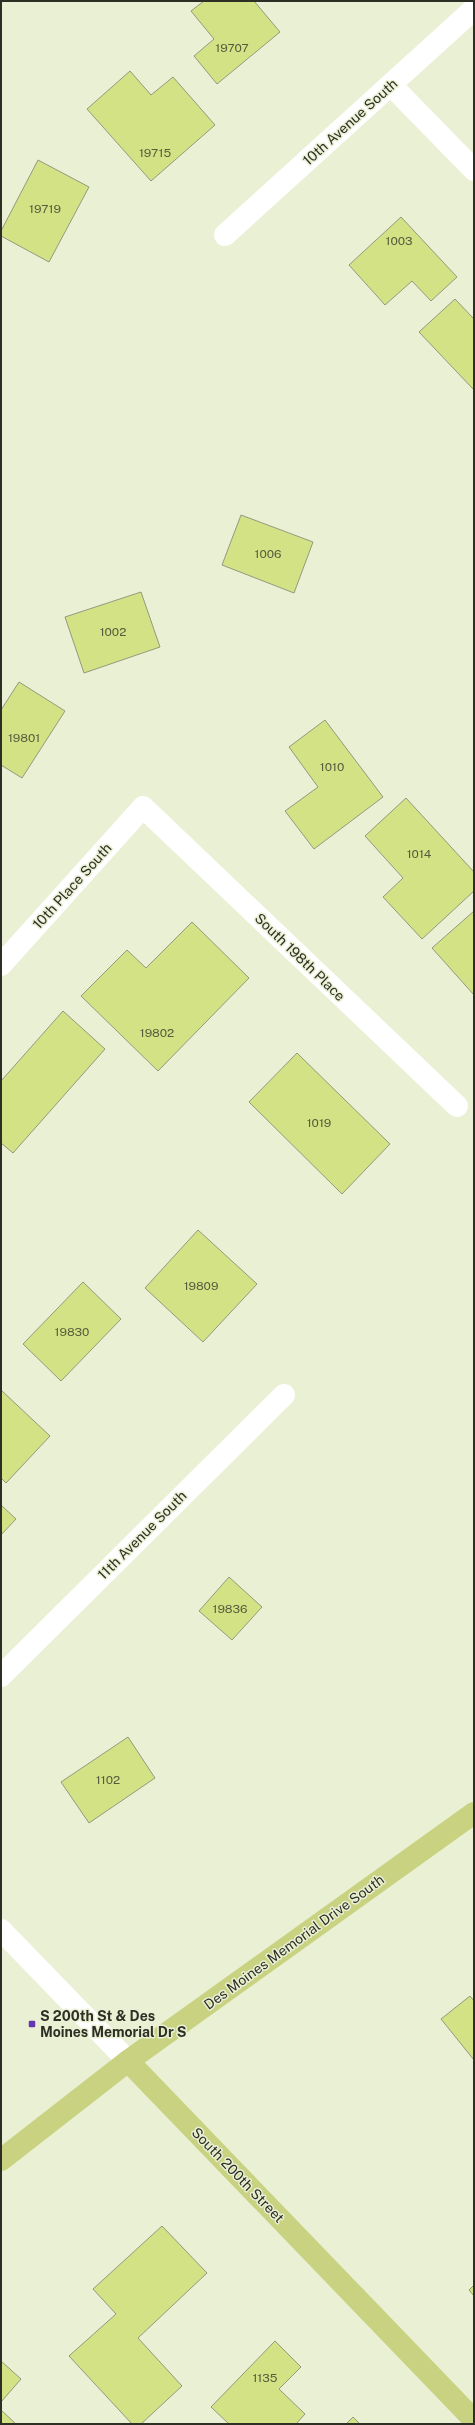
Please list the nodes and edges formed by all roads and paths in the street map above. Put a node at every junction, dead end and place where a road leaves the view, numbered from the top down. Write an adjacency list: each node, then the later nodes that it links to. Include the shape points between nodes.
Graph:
1 (474, 9): 2 (street, 10th Avenue South)
2 (391, 85): 3 (street); 4 (street, 10th Avenue South)
3 (474, 170)
4 (225, 235)
5 (143, 807): 6 (street, 10th Place South); 7 (street, South 198th Place)
6 (1, 966)
7 (457, 1106)
8 (284, 1395): 9 (street, 11th Avenue South)
9 (1, 1676)
10 (474, 1813): 12 (main road, Des Moines Memorial Drive South)
11 (1, 1930): 12 (street, South 200th Street)
12 (128, 2061): 13 (main road, Des Moines Memorial Drive South); 14 (main road, South 200th Street)
13 (1, 2160)
14 (474, 2420)

